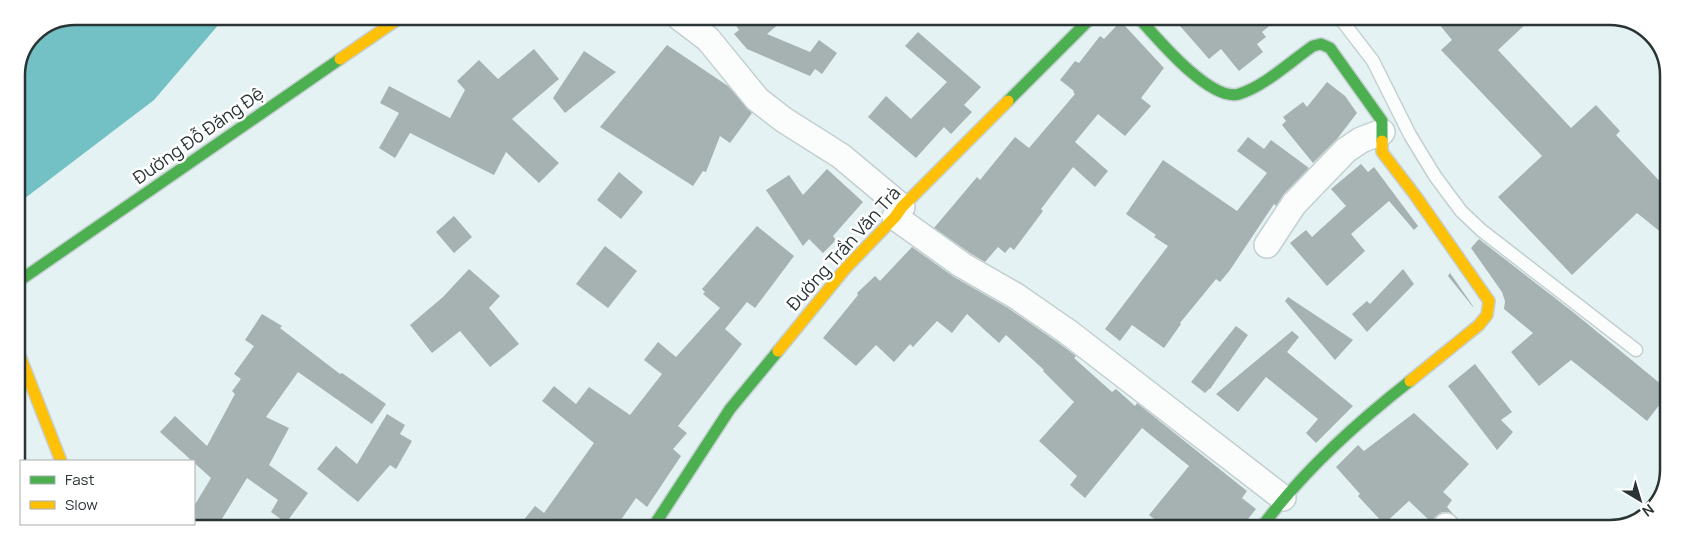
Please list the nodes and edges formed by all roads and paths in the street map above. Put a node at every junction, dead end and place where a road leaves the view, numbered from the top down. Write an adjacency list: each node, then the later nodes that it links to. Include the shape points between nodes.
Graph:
1 (389, 25): 9 (main road, Đường Đỗ Đăng Đệ)
2 (690, 25): 7 (street, via 708,39 757,99 841,156)
3 (1084, 25): 7 (main road, Đường Trần Văn Trà)
4 (1146, 25): 6 (main road, via 1182,64 1214,89 1233,95 1250,90 1313,46 1321,44 1330,48 1374,108 1382,121)
5 (1346, 25): 10 (lane, via 1374,61 1410,135 1461,211)
6 (1382, 132): 8 (street, via 1346,150 1294,204); 13 (main road, via 1382,152 1476,280 1489,301 1490,310 1486,319 1472,332 1365,416)
7 (899, 212): 13 (street, via 962,265 1016,296 1068,332); 14 (main road, Đường Trần Văn Trà, via 845,269 730,409)
8 (1267, 245)
9 (25, 277)
10 (1636, 350)
11 (25, 369): 12 (main road)
12 (61, 460)
13 (1283, 498): 15 (main road)
14 (658, 520)
15 (1267, 520)

